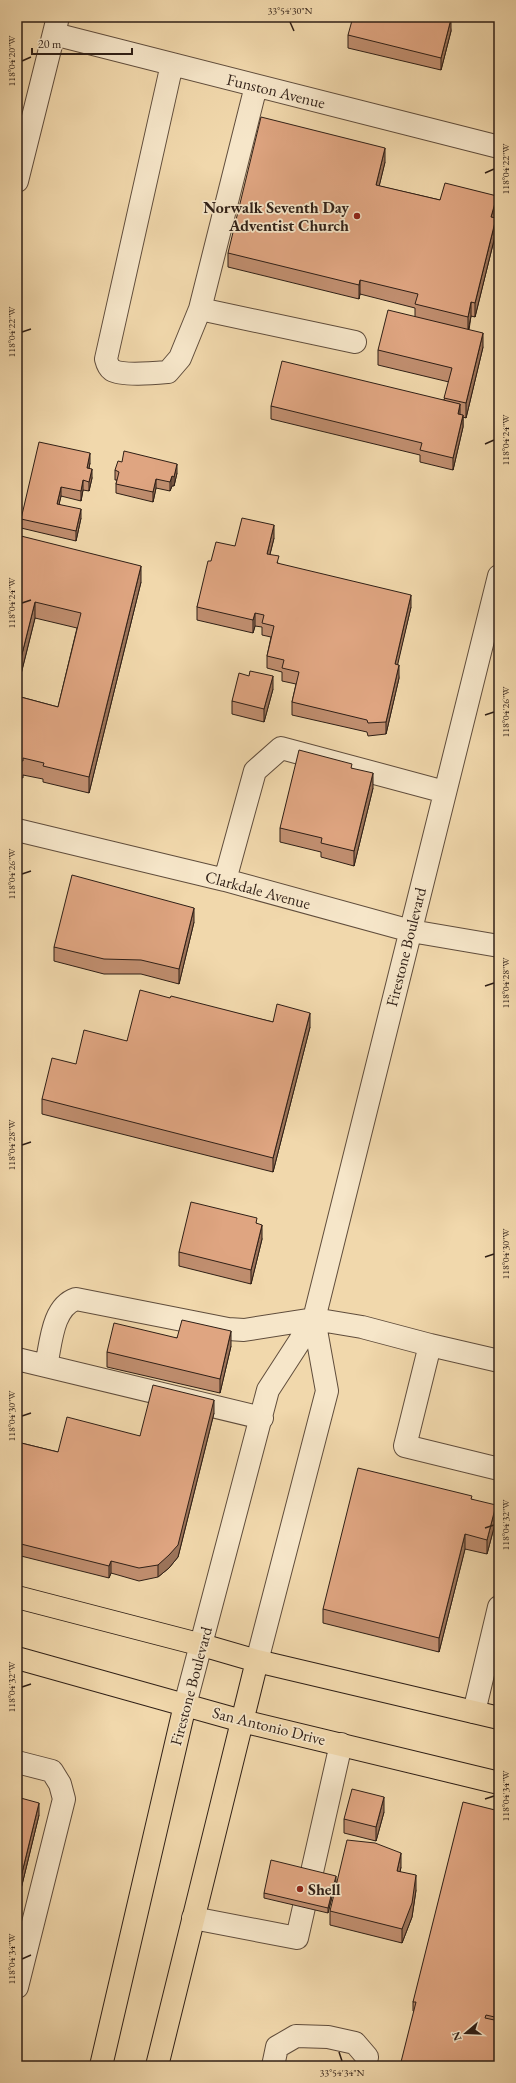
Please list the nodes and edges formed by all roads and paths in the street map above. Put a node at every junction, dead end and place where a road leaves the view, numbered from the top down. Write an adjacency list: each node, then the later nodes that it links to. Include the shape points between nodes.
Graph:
1 (56, 26): 2 (street, Funston Avenue); 5 (street)
2 (172, 64): 3 (street, Funston Avenue); 6 (street, via 106,359 108,365 113,370 122,372 168,372 180,358)
3 (256, 86): 4 (street, Funston Avenue); 6 (street)
4 (499, 147)
5 (17, 181)
6 (200, 309): 7 (street)
7 (355, 342)
8 (499, 576): 9 (street, Firestone Boulevard)
9 (445, 792): 11 (street, via 281,748 255,771); 12 (street, Firestone Boulevard)
10 (17, 830): 11 (street, Clarkdale Avenue)
11 (226, 880): 12 (street, Clarkdale Avenue)
12 (411, 930): 13 (street, Clarkdale Avenue); 14 (street, Firestone Boulevard)
13 (499, 946)
14 (314, 1319): 15 (street, via 362,1327); 18 (street, via 244,1330 76,1298 63,1307 56,1320); 19 (street, Firestone Boulevard, via 268,1390); 25 (street, Firestone Boulevard, via 327,1391)
15 (430, 1345): 17 (street); 20 (street, via 405,1446)
16 (17, 1359): 18 (street)
17 (499, 1361)
18 (46, 1366): 19 (street)
19 (262, 1418): 23 (street, Firestone Boulevard)
20 (499, 1469)
21 (17, 1597): 23 (main road)
22 (499, 1608): 27 (street)
23 (202, 1645): 25 (main road); 26 (street, Firestone Boulevard)
24 (17, 1658): 26 (main road, San Antonio Drive)
25 (257, 1661): 27 (main road); 29 (main road, Firestone Boulevard)
26 (185, 1705): 29 (main road, San Antonio Drive); 35 (main road, Firestone Boulevard)
27 (474, 1712): 28 (main road)
28 (499, 1718)
29 (242, 1721): 30 (main road, San Antonio Drive); 33 (main road, Firestone Boulevard)
30 (341, 1744): 32 (main road, San Antonio Drive); 33 (street, via 296,1938)
31 (17, 1762): 34 (street, via 52,1771 60,1784 64,1799)
32 (499, 1782)
33 (193, 1918): 36 (main road, Firestone Boulevard)
34 (17, 1987)
35 (100, 2066)
36 (157, 2066)
37 (273, 2066): 38 (street, via 277,2047 296,2036 328,2037 355,2043 367,2056)
38 (365, 2066)

